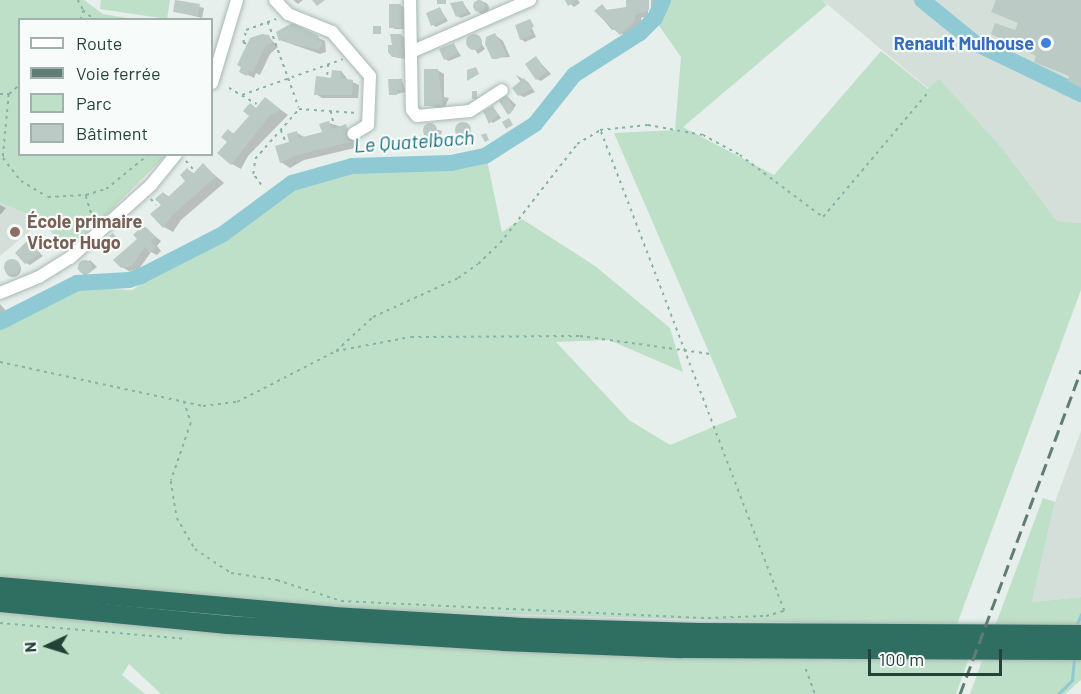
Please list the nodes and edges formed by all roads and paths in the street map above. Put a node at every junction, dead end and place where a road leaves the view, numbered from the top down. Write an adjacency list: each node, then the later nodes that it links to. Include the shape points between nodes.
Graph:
1 (78, 0): 6 (path)
2 (237, 0): 19 (street)
3 (275, 0): 7 (street)
4 (410, 0): 14 (street)
5 (530, 0): 14 (street)
6 (83, 10): 8 (path); 9 (path)
7 (288, 14): 10 (path); 15 (street, via 332,32)
8 (81, 18)
9 (93, 18)
10 (268, 22): 12 (path); 18 (path)
11 (238, 28): 12 (path)
12 (246, 30): 13 (path)
13 (246, 44)
14 (411, 52): 22 (street, via 412,110 417,116 451,116 470,111)
15 (351, 54): 16 (path); 34 (street, via 370,76 371,93 368,125)
16 (328, 64): 17 (path); 18 (path)
17 (327, 75)
18 (288, 77): 26 (path); 28 (path)
19 (213, 79)
20 (18, 86): 25 (path)
21 (229, 88): 26 (path)
22 (502, 90)
23 (929, 91): 33 (path, via 823,217 740,155 703,135 648,125)
24 (0, 94): 25 (path)
25 (9, 94): 41 (path, via 3,133 7,167 21,181 48,197)
26 (242, 95): 27 (path)
27 (257, 104)
28 (299, 109): 29 (path); 32 (path)
29 (330, 111): 30 (path); 31 (path)
30 (358, 113)
31 (334, 125)
32 (281, 130): 35 (path); 39 (path, via 253,165 253,174)
33 (600, 130): 45 (path, via 576,144 500,243 478,264 458,278 373,317); 46 (path)
34 (353, 134)
35 (285, 140)
36 (147, 156): 41 (path, via 106,189)
37 (178, 161): 38 (path, via 185,160); 43 (street)
38 (194, 169)
39 (261, 185)
40 (156, 193): 42 (path, via 150,200)
41 (86, 195): 43 (path)
42 (156, 206)
43 (99, 233): 44 (street, via 39,277)
44 (0, 293)
45 (336, 351): 46 (path, via 421,336 510,334 610,339); 49 (path, via 237,402 203,406)
46 (686, 353): 47 (path); 49 (path, via 784,611 766,616 696,617 341,602 277,580 231,573 195,549 177,518 171,481 191,423)
47 (711, 354)
48 (0, 362): 49 (path)
49 (184, 401)
50 (0, 586): 54 (highway, via 333,616 498,626)
51 (0, 603): 54 (highway, via 228,625 682,649)
52 (0, 623): 53 (path)
53 (187, 639)
54 (1073, 642)
55 (806, 669): 56 (path)
56 (815, 694)

